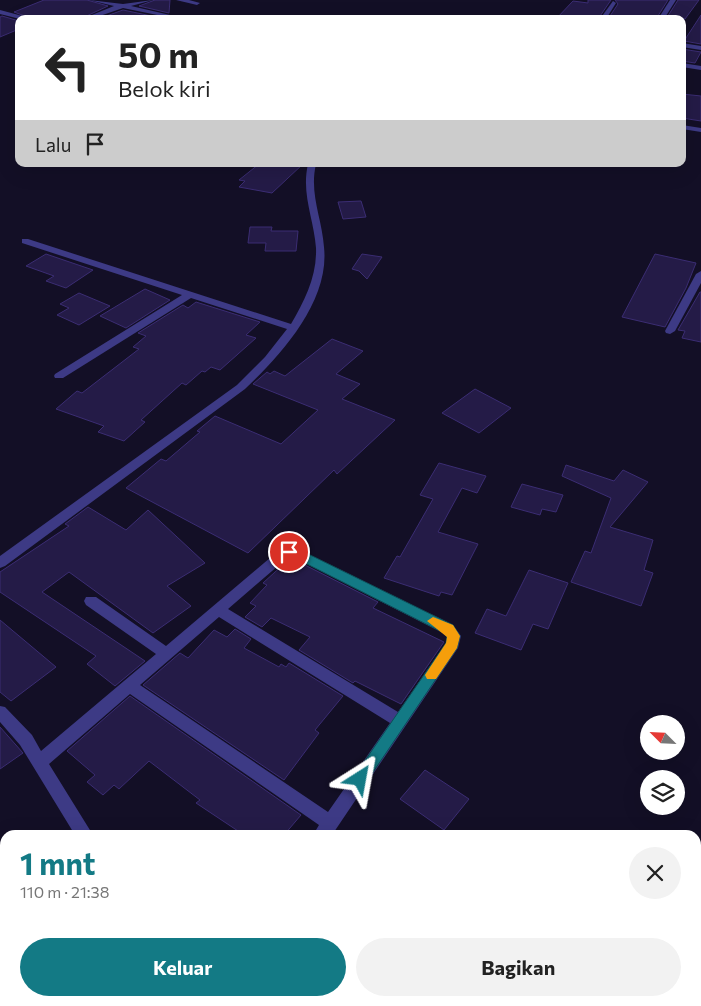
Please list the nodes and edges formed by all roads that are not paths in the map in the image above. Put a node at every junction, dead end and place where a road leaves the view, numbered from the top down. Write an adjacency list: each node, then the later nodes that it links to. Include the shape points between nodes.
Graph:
1 (92, 0): 7 (street)
2 (150, 0): 7 (street)
3 (179, 0): 5 (street)
4 (673, 0): 12 (street)
5 (197, 3)
6 (613, 3): 11 (street)
7 (122, 6): 9 (street); 10 (street)
8 (1, 13): 13 (street)
9 (96, 15)
10 (167, 15)
11 (606, 15)
12 (663, 15)
13 (15, 16)
14 (686, 46): 15 (street)
15 (701, 48)
16 (686, 66): 17 (street)
17 (701, 68)
18 (686, 128): 19 (street)
19 (701, 130)
20 (312, 167): 24 (street, via 309,183 321,251 310,297)
21 (25, 241): 23 (street)
22 (701, 274): 25 (street)
23 (190, 294): 24 (street); 26 (street)
24 (294, 328): 27 (street, via 264,368 241,387)
25 (670, 331)
26 (59, 376)
27 (0, 563)
28 (91, 601): 30 (street)
29 (218, 610): 30 (street); 33 (street); 33 (street, via 289,552 448,629 454,636 453,644)
30 (167, 654): 31 (street)
31 (130, 686): 34 (street); 35 (street)
32 (0, 712): 34 (street, via 26,740)
33 (400, 721): 35 (street)
34 (39, 763): 36 (street)
35 (326, 829)
36 (81, 830)

